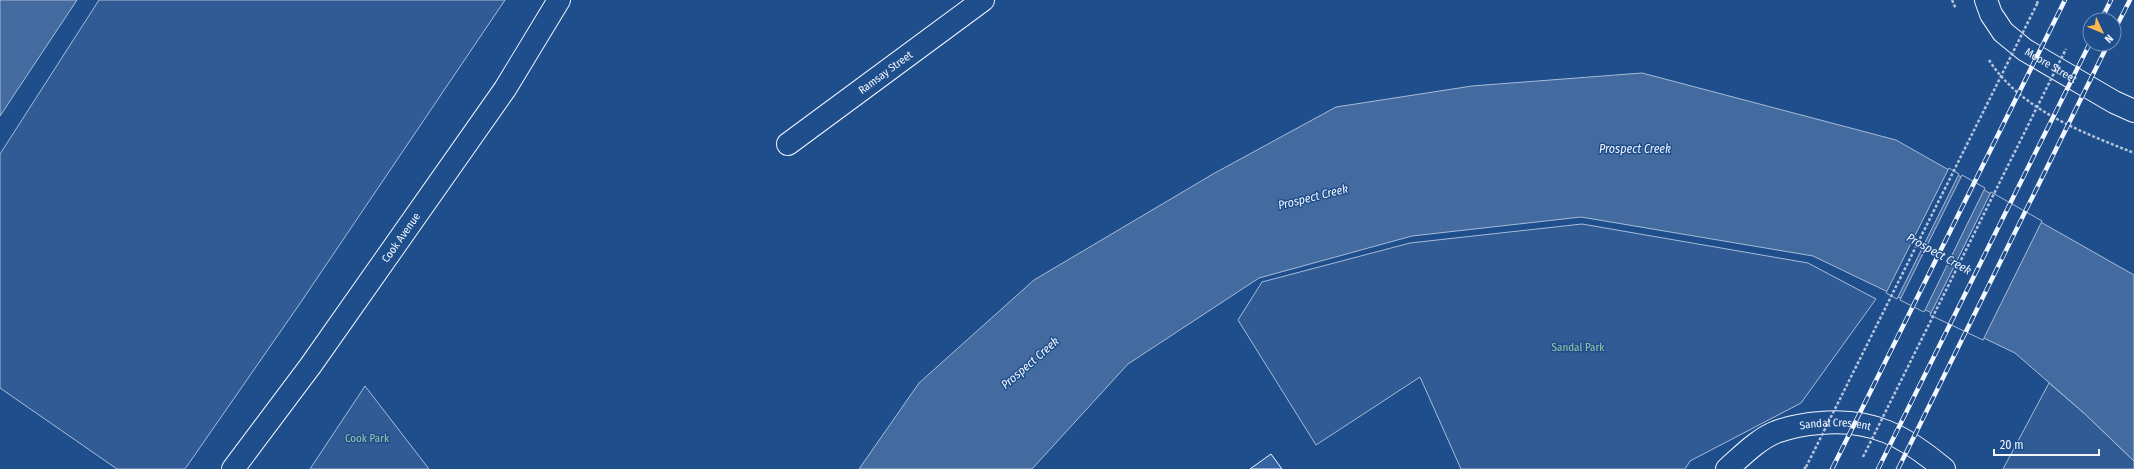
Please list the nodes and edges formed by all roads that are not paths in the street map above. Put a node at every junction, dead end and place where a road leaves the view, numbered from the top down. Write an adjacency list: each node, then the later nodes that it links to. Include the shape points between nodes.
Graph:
1 (559, 0): 6 (street, Cook Avenue, via 505,89 311,365)
2 (984, 0): 5 (street, Ramsay Street)
3 (1986, 0): 4 (street, Moore Street, via 1991,14 2003,32 2025,50)
4 (2134, 111)
5 (788, 144)
6 (233, 469)
7 (1728, 469): 8 (street, Sandal Crescent, via 1749,449 1775,433 1802,424 1832,422 1877,427 1903,439)
8 (1944, 469)

